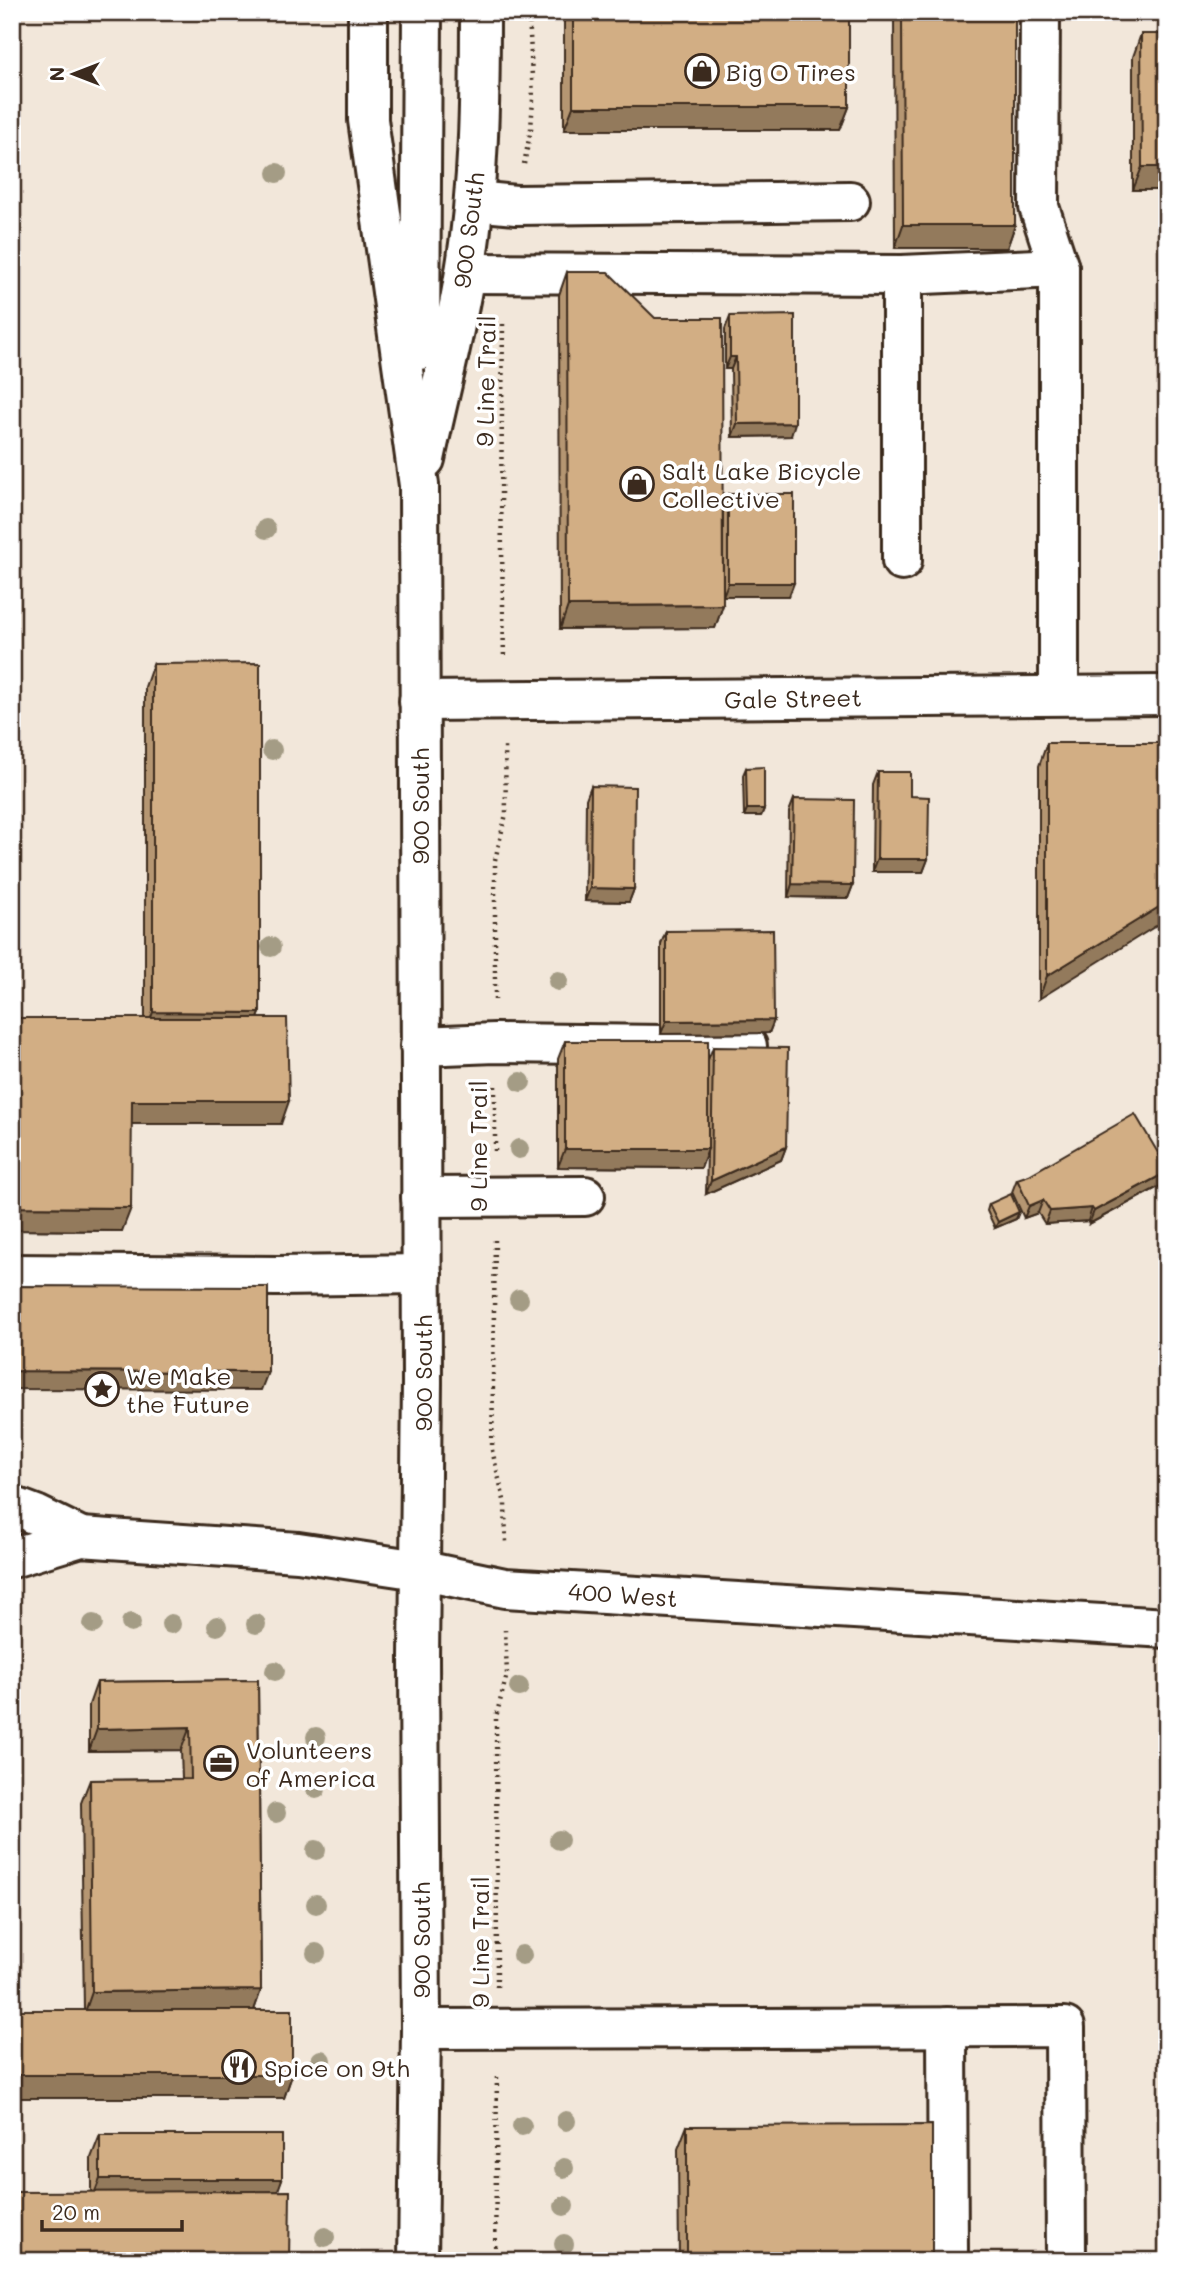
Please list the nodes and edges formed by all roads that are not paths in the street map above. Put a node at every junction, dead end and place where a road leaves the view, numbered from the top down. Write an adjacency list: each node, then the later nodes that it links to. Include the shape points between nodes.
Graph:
1 (368, 12): 10 (street, 900 South, via 368,120)
2 (422, 12): 10 (street)
3 (480, 12): 5 (street, 900 South)
4 (1040, 12): 7 (street, via 1039,207)
5 (474, 201): 6 (street, via 516,205); 8 (street, 900 South)
6 (850, 201)
7 (1059, 268): 9 (street); 12 (street)
8 (465, 273): 9 (street); 10 (street, 900 South)
9 (902, 275): 11 (street)
10 (419, 485): 14 (street, 900 South)
11 (902, 561)
12 (1059, 695): 13 (street, Gale Street); 14 (street, Gale Street)
13 (1167, 695)
14 (419, 701): 15 (street, 900 South)
15 (420, 1046): 16 (street); 18 (street, 900 South)
16 (747, 1046)
17 (585, 1196): 18 (street)
18 (421, 1197): 20 (street, 900 South)
19 (12, 1274): 20 (street)
20 (422, 1274): 24 (street, 900 South)
21 (12, 1506): 22 (street, 400 West)
22 (81, 1537): 23 (street, 400 West); 24 (street, 400 West, via 298,1552)
23 (12, 1558)
24 (419, 1570): 25 (street, 400 West, via 505,1588); 27 (street, 900 South)
25 (1167, 1628)
26 (947, 2027): 27 (street); 29 (street); 30 (street, via 1065,2027)
27 (421, 2029): 28 (street, 900 South)
28 (418, 2261)
29 (948, 2261)
30 (1066, 2261)

